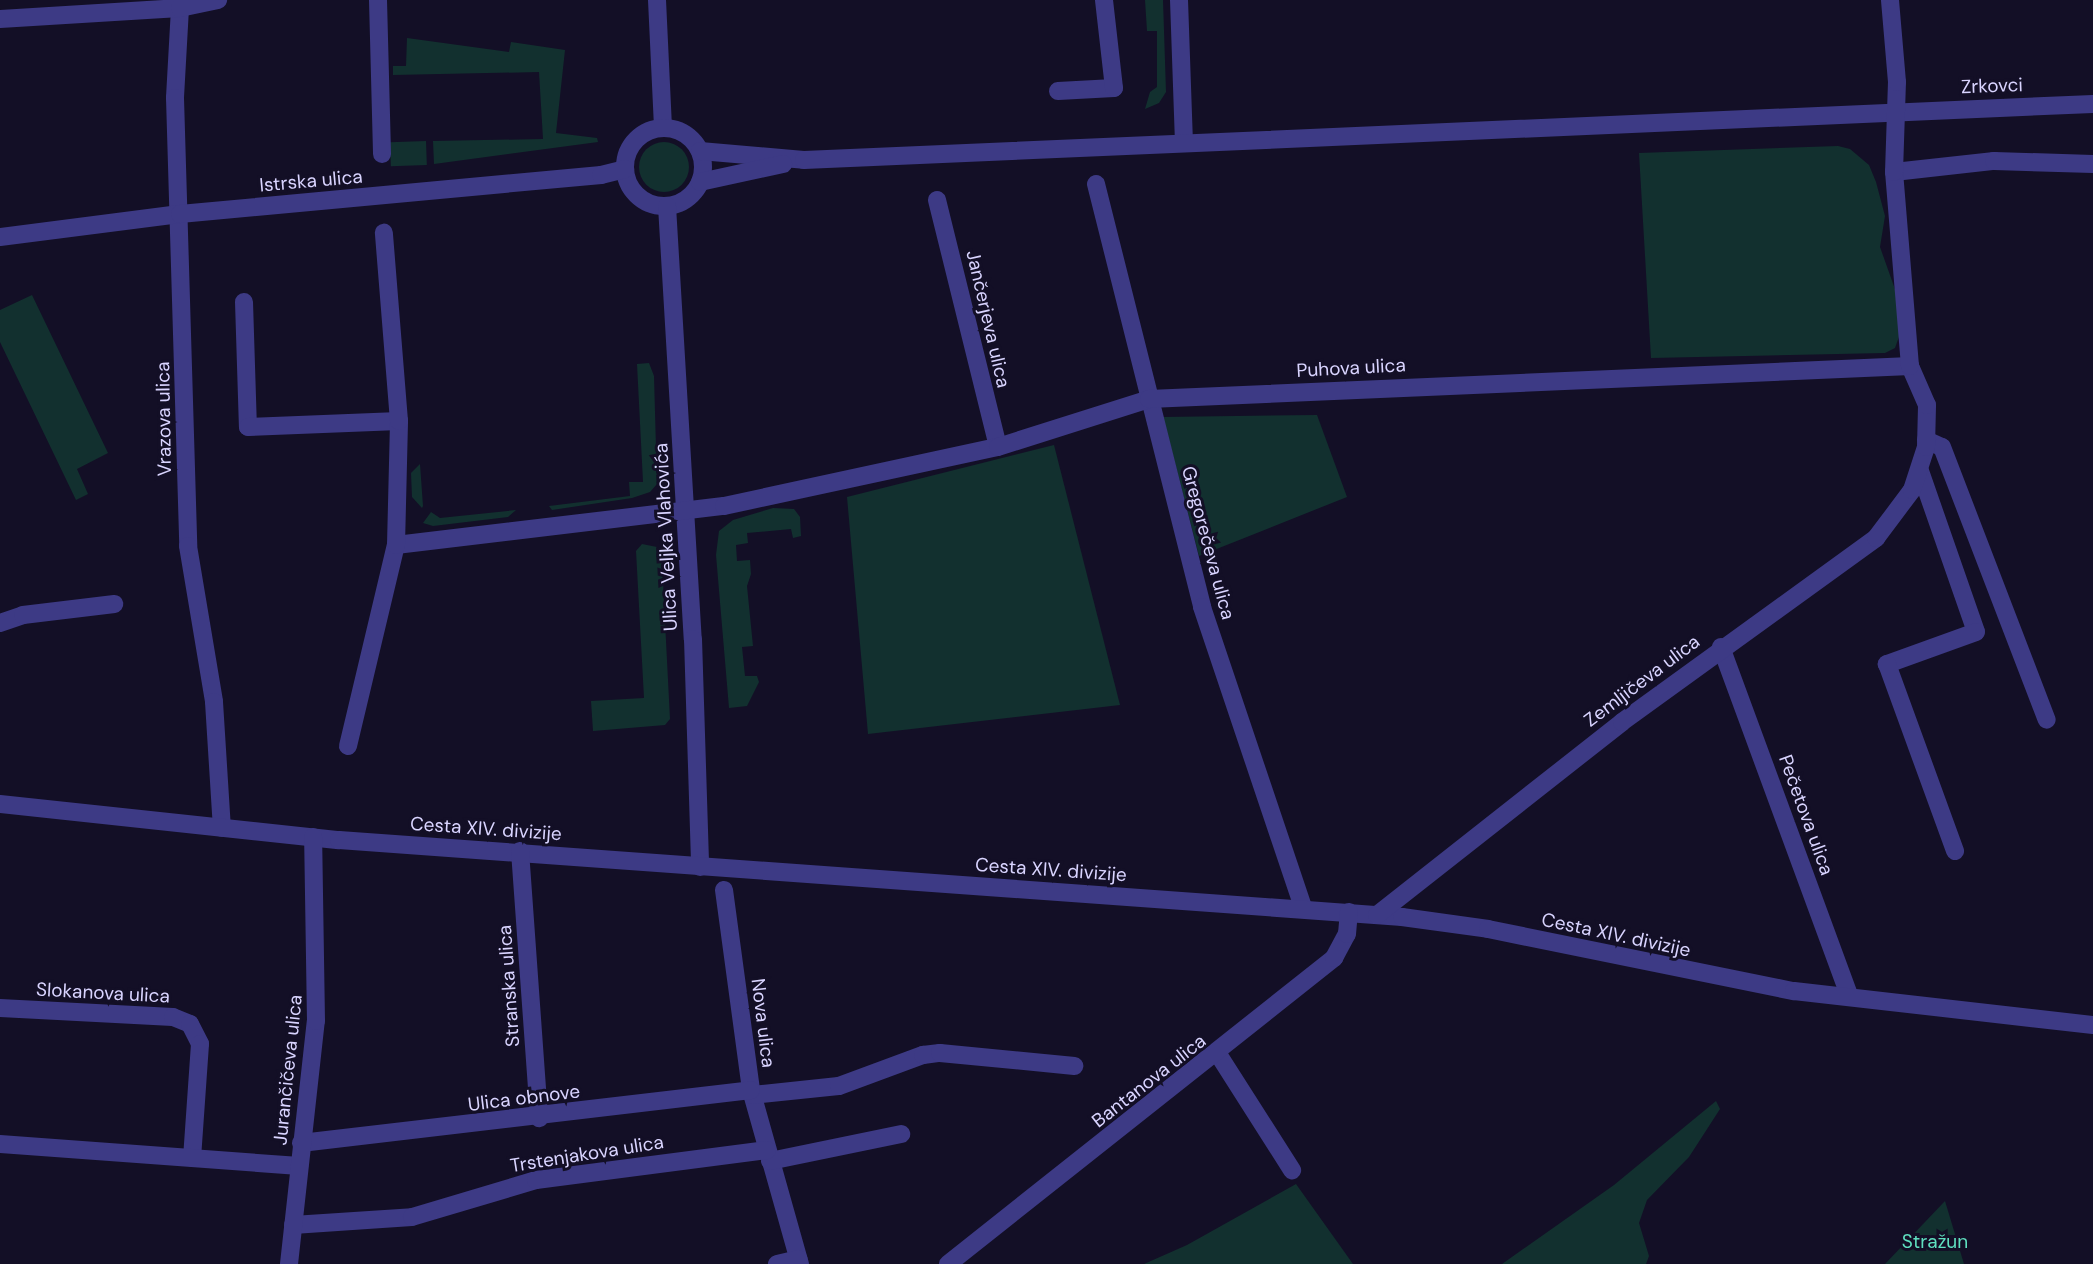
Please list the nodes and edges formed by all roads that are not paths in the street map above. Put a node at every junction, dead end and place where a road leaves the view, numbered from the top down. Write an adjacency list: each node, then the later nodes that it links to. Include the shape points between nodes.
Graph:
1 (218, 0): 8 (street)
2 (378, 0): 16 (street, Istrska ulica)
3 (657, 0): 13 (street)
4 (1104, 0): 10 (street, via 1114,88)
5 (1179, 0): 14 (street)
6 (1890, 0): 12 (street, Zemljičeva ulica, via 1896,82)
7 (92, 7): 8 (street); 9 (street)
8 (180, 8): 25 (street, Vrazova ulica, via 175,97)
9 (0, 19)
10 (1058, 91)
11 (2093, 104): 12 (street, Zrkovci)
12 (1893, 111): 14 (street); 20 (street, Zemljičeva ulica)
13 (663, 128): 15 (street, via 685,134); 19 (street, via 640,136 631,145)
14 (1184, 143): 17 (street)
15 (700, 150): 17 (street); 21 (street)
16 (382, 153)
17 (804, 160): 21 (street)
18 (2093, 164): 20 (street, via 1962,163)
19 (625, 169): 24 (street, via 634,191 654,205); 25 (street, Istrska ulica, via 601,175)
20 (1894, 172): 29 (street, Zemljičeva ulica)
21 (700, 182): 24 (street, via 687,199)
22 (1096, 184): 30 (street, Gregorečeva ulica)
23 (937, 200): 33 (street, Jančerjeva ulica)
24 (667, 206): 35 (street, Ulica Veljka Vlahovića)
25 (180, 214): 27 (street, Istrska ulica); 43 (street, Vrazova ulica, via 188,546 214,702)
26 (384, 233): 31 (street)
27 (0, 237)
28 (244, 302): 31 (street, via 247,427)
29 (1910, 366): 30 (street, Puhova ulica); 32 (street, Zemljičeva ulica, via 1927,405)
30 (1149, 399): 33 (street, Puhova ulica); 49 (street, Gregorečeva ulica, via 1202,607)
31 (399, 421): 36 (street)
32 (1926, 440): 34 (street, Zemljičeva ulica); 40 (street, via 1942,447)
33 (998, 447): 35 (street, Puhova ulica, via 724,506)
34 (1920, 471): 39 (street, Zemljičeva ulica, via 1897,515 1876,538); 46 (street, via 1976,632 1887,664)
35 (685, 510): 36 (street); 47 (street, Ulica Veljka Vlahovića)
36 (397, 545): 41 (street)
37 (114, 604): 38 (street, via 23,615)
38 (0, 623)
39 (1721, 647): 51 (street, Zemljičeva ulica, via 1409,885); 52 (street, Pečetova ulica)
40 (2047, 720)
41 (348, 746)
42 (0, 804): 43 (street, Cesta XIV. divizije)
43 (222, 828): 44 (street, Cesta XIV. divizije)
44 (313, 837): 45 (street, Cesta XIV. divizije); 60 (street, Jurančičeva ulica, via 316,1021)
45 (520, 851): 47 (street, Cesta XIV. divizije); 58 (street, Stranska ulica)
46 (1955, 851)
47 (700, 867): 49 (street, Cesta XIV. divizije)
48 (724, 890): 57 (street, Nova ulica)
49 (1303, 907): 50 (street, Cesta XIV. divizije)
50 (1349, 912): 51 (street, Cesta XIV. divizije); 55 (street, Bantanova ulica, via 1346,934 1334,958)
51 (1377, 915): 52 (street, Cesta XIV. divizije, via 1488,929 1718,977)
52 (1850, 998): 54 (street, Cesta XIV. divizije)
53 (0, 1008): 63 (street, Slokanova ulica, via 173,1017 190,1024 200,1044)
54 (2093, 1025)
55 (1218, 1055): 65 (street); 70 (street, Bantanova ulica)
56 (1074, 1066): 57 (street, Ulica obnove, via 940,1053 839,1086)
57 (752, 1092): 58 (street, Ulica obnove); 62 (street, Nova ulica)
58 (539, 1118): 60 (street, Ulica obnove)
59 (901, 1134): 62 (street)
60 (302, 1143): 64 (street, Jurančičeva ulica)
61 (0, 1144): 63 (street)
62 (768, 1155): 66 (street, Trstenjakova ulica, via 536,1180 412,1217); 67 (street, Nova ulica)
63 (192, 1158): 64 (street)
64 (299, 1166): 66 (street, Jurančičeva ulica)
65 (1292, 1170)
66 (293, 1225): 68 (street, Jurančičeva ulica)
67 (799, 1261): 69 (street)
68 (289, 1264)
69 (777, 1264)
70 (948, 1264)

